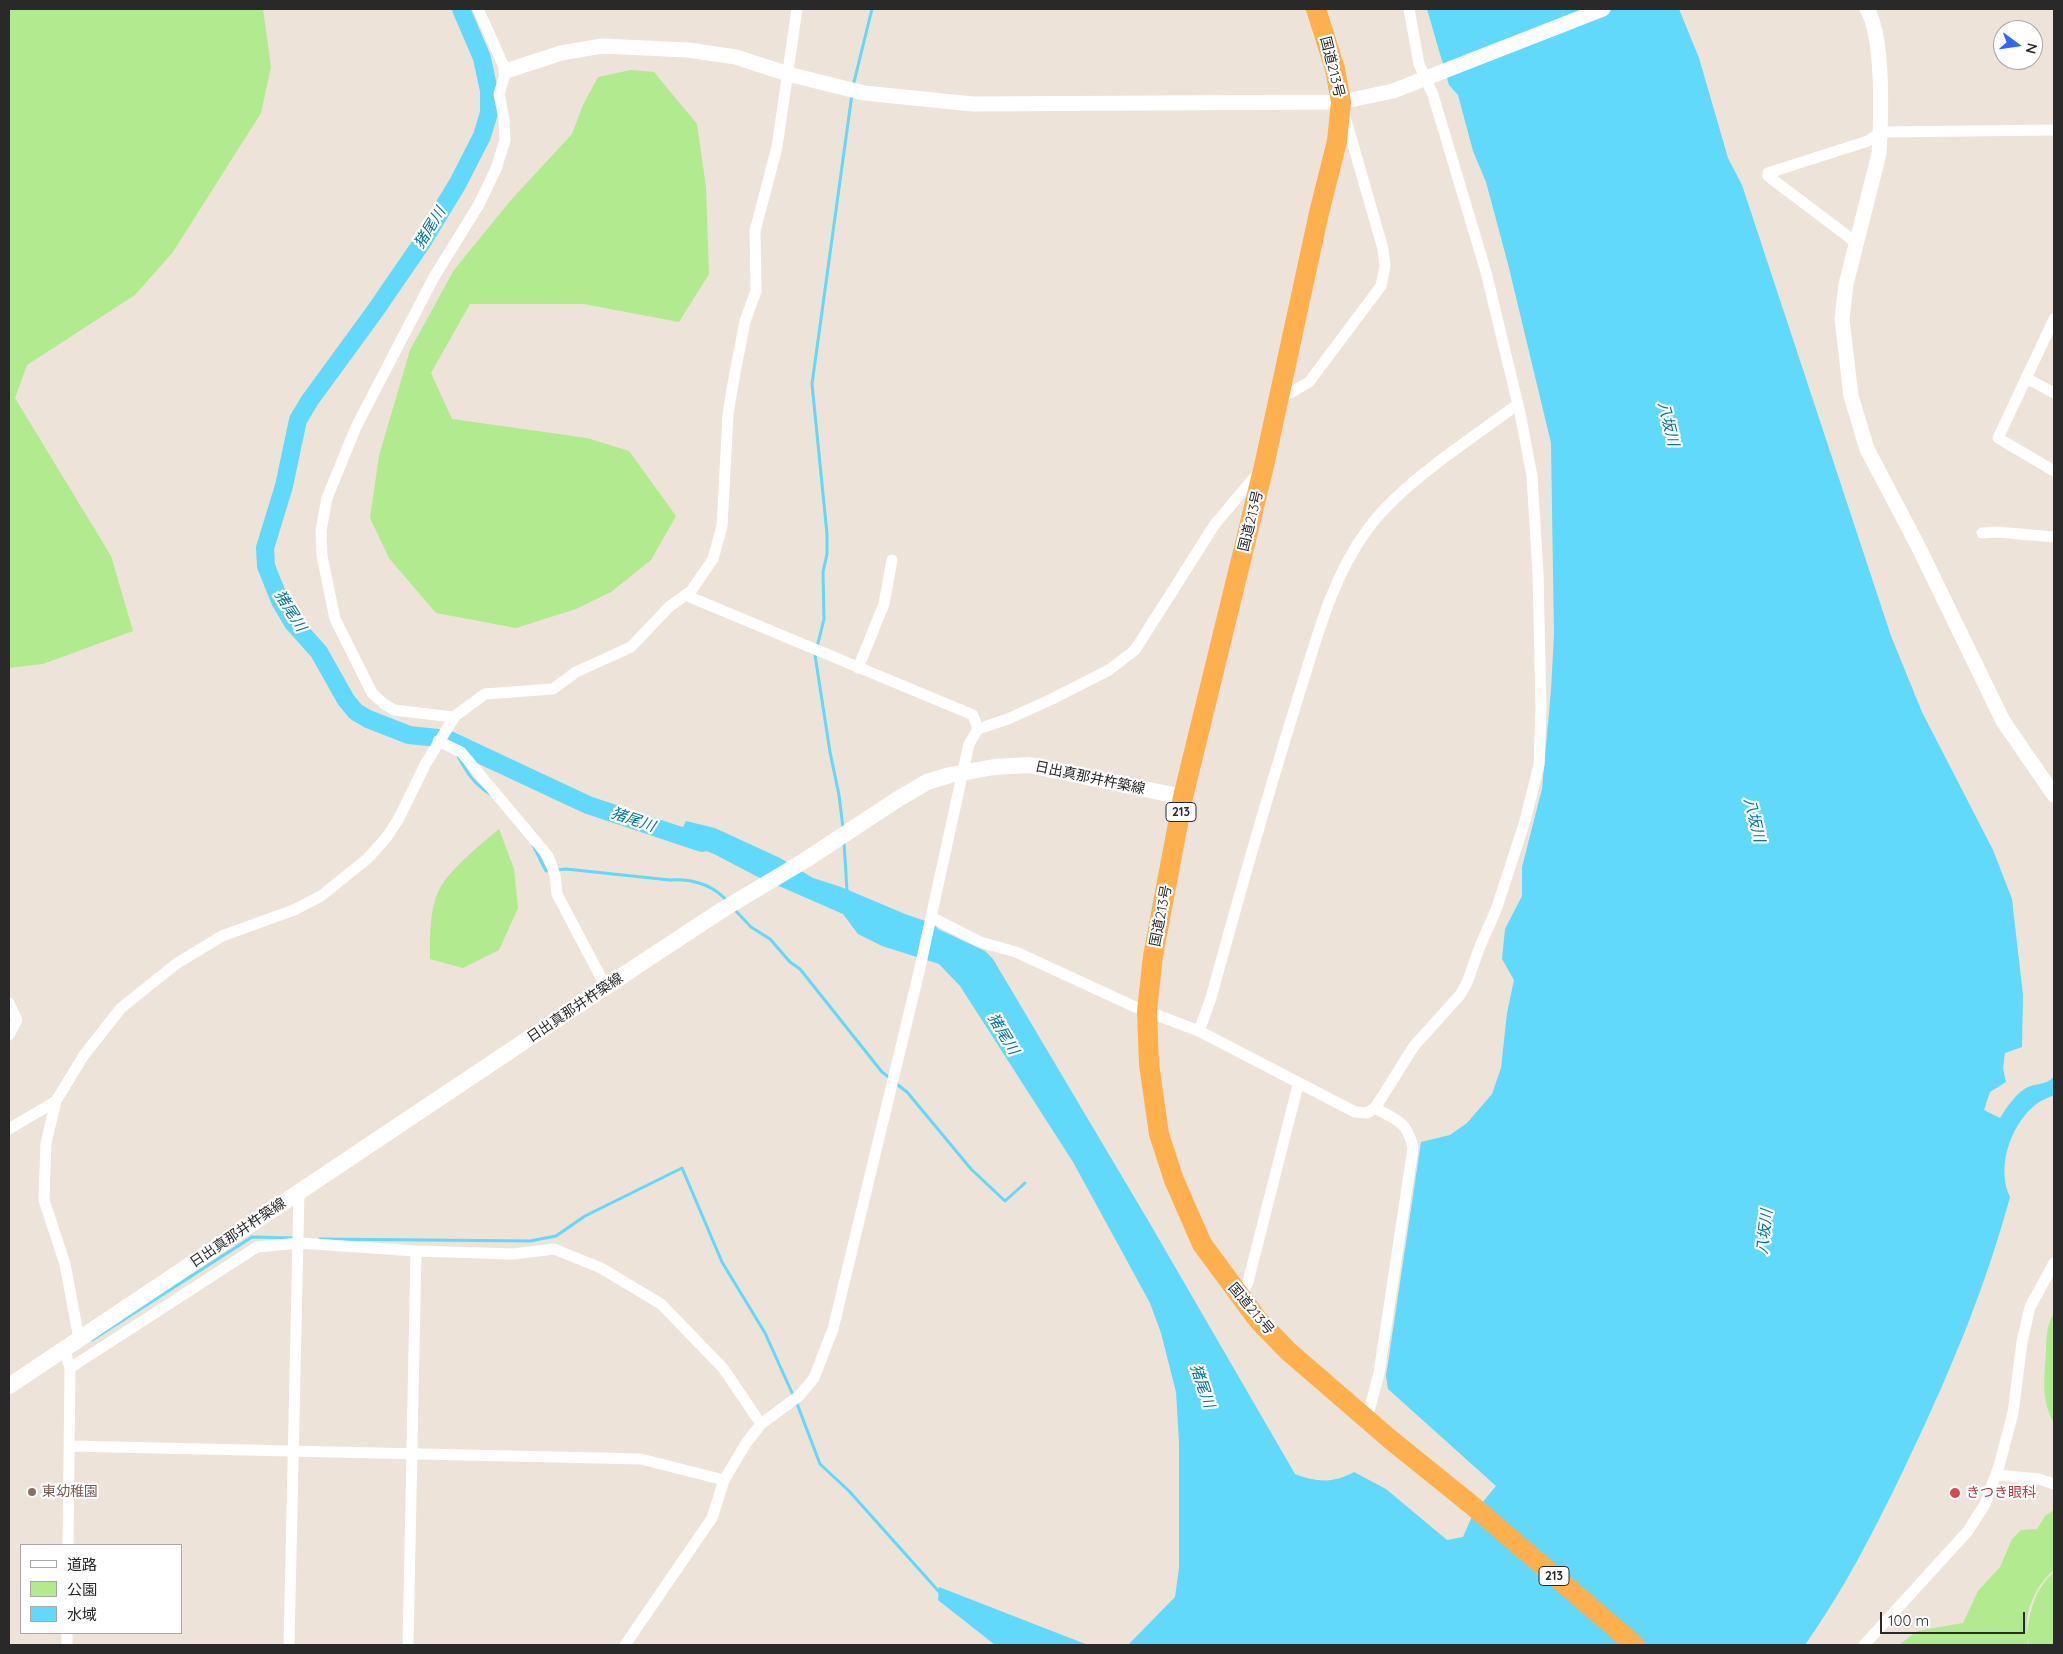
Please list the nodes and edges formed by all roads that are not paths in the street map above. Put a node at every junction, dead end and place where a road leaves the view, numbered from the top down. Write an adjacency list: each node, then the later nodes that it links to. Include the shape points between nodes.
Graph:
1 (478, 9): 7 (street)
2 (797, 9): 8 (street)
3 (1316, 9): 10 (highway, 国道213号 / 213, via 1335,69)
4 (1409, 9): 9 (street, via 1419,64)
5 (1604, 9): 9 (street)
6 (1867, 9): 12 (street, via 1877,35)
7 (506, 71): 8 (street, via 561,53 602,46 688,50 736,57); 26 (street, via 499,94 505,140 496,169 478,206 434,277 356,427 327,498 321,530 322,556 335,618 372,693 394,710)
8 (788, 74): 10 (street, via 864,93 973,104); 24 (street, via 777,147 754,231 756,291 745,321 731,398 718,543 708,570)
9 (1425, 77): 10 (street, via 1393,91); 18 (street, via 1470,214)
10 (1341, 102): 17 (highway, 国道213号 / 213, via 1337,141); 17 (street, via 1385,266 1380,286 1309,382)
11 (2054, 130): 12 (street)
12 (1880, 132): 13 (street, via 1879,154); 13 (street, via 1868,141 1768,173)
13 (1858, 244): 30 (street, via 1846,284 1842,319 1851,396 1867,449 2003,721)
14 (2054, 318): 15 (street)
15 (2026, 378): 16 (street); 20 (street, via 1998,438)
16 (2054, 393)
17 (1278, 400): 19 (highway, 国道213号 / 213)
18 (1518, 404): 36 (street, via 1418,480 1380,515 1351,554 1322,620); 40 (street, via 1533,486 1542,676 1539,765 1496,910 1464,990 1414,1046)
19 (1264, 466): 27 (street, via 1216,524 1135,650 1109,670 1060,695); 31 (highway, 国道213号 / 213)
20 (2054, 471)
21 (1982, 533): 22 (street)
22 (2054, 537)
23 (892, 560): 25 (street, via 884,604)
24 (685, 595): 25 (street); 26 (street, via 631,647 576,672 553,689 486,694)
25 (858, 668): 27 (street, via 973,715)
26 (454, 717): 28 (street)
27 (978, 729): 29 (street, via 969,744)
28 (438, 741): 33 (street, via 461,752 548,856 557,894); 39 (street, via 398,820 368,859 321,896 286,914 222,936 141,989 96,1039)
29 (964, 772): 31 (main road, 日出真那井杵築線, via 1030,765); 32 (street); 33 (main road, 日出真那井杵築線, via 927,782)
30 (2054, 795)
31 (1183, 798): 35 (highway, 国道213号 / 213, via 1153,956)
32 (931, 917): 35 (street, via 980,942 1016,952); 52 (street, via 833,1329 814,1378 794,1399)
33 (606, 987): 42 (main road, 日出真那井杵築線)
34 (9, 1003): 37 (street, via 17,1020)
35 (1147, 1012): 36 (street); 46 (highway, 国道213号 / 213, via 1159,1134 1174,1180 1202,1244)
36 (1200, 1031): 38 (street)
37 (9, 1035)
38 (1298, 1085): 40 (street, via 1354,1112 1367,1113); 46 (street, via 1248,1282)
39 (56, 1101): 41 (street); 47 (street, via 46,1142 44,1200 65,1264)
40 (1375, 1108): 51 (street, via 1404,1125 1410,1132 1413,1148 1379,1373)
41 (9, 1129)
42 (299, 1192): 43 (street); 47 (main road, 日出真那井杵築線)
43 (299, 1237): 44 (street); 49 (street, via 250,1250); 54 (street)
44 (416, 1251): 52 (street, via 512,1254 554,1249 601,1268 667,1310 724,1368); 55 (street)
45 (2054, 1264): 56 (street, via 2030,1307 2013,1413)
46 (1240, 1298): 51 (highway, 国道213号 / 213, via 1288,1351)
47 (79, 1339): 48 (main road, 日出真那井杵築線)
48 (64, 1349): 49 (street); 50 (main road, 日出真那井杵築線)
49 (70, 1368): 53 (street)
50 (9, 1386)
51 (1367, 1419): 63 (highway, 国道213号 / 213)
52 (761, 1424): 57 (street)
53 (70, 1446): 54 (street); 59 (street)
54 (294, 1450): 55 (street); 60 (street)
55 (411, 1453): 57 (street, via 641,1459); 61 (street)
56 (1996, 1475): 58 (street); 64 (street, via 1988,1499 1972,1527)
57 (724, 1480): 62 (street, via 712,1518)
58 (2054, 1484)
59 (68, 1544)
60 (289, 1645)
61 (408, 1645)
62 (625, 1645)
63 (1635, 1645)
64 (1864, 1645)

